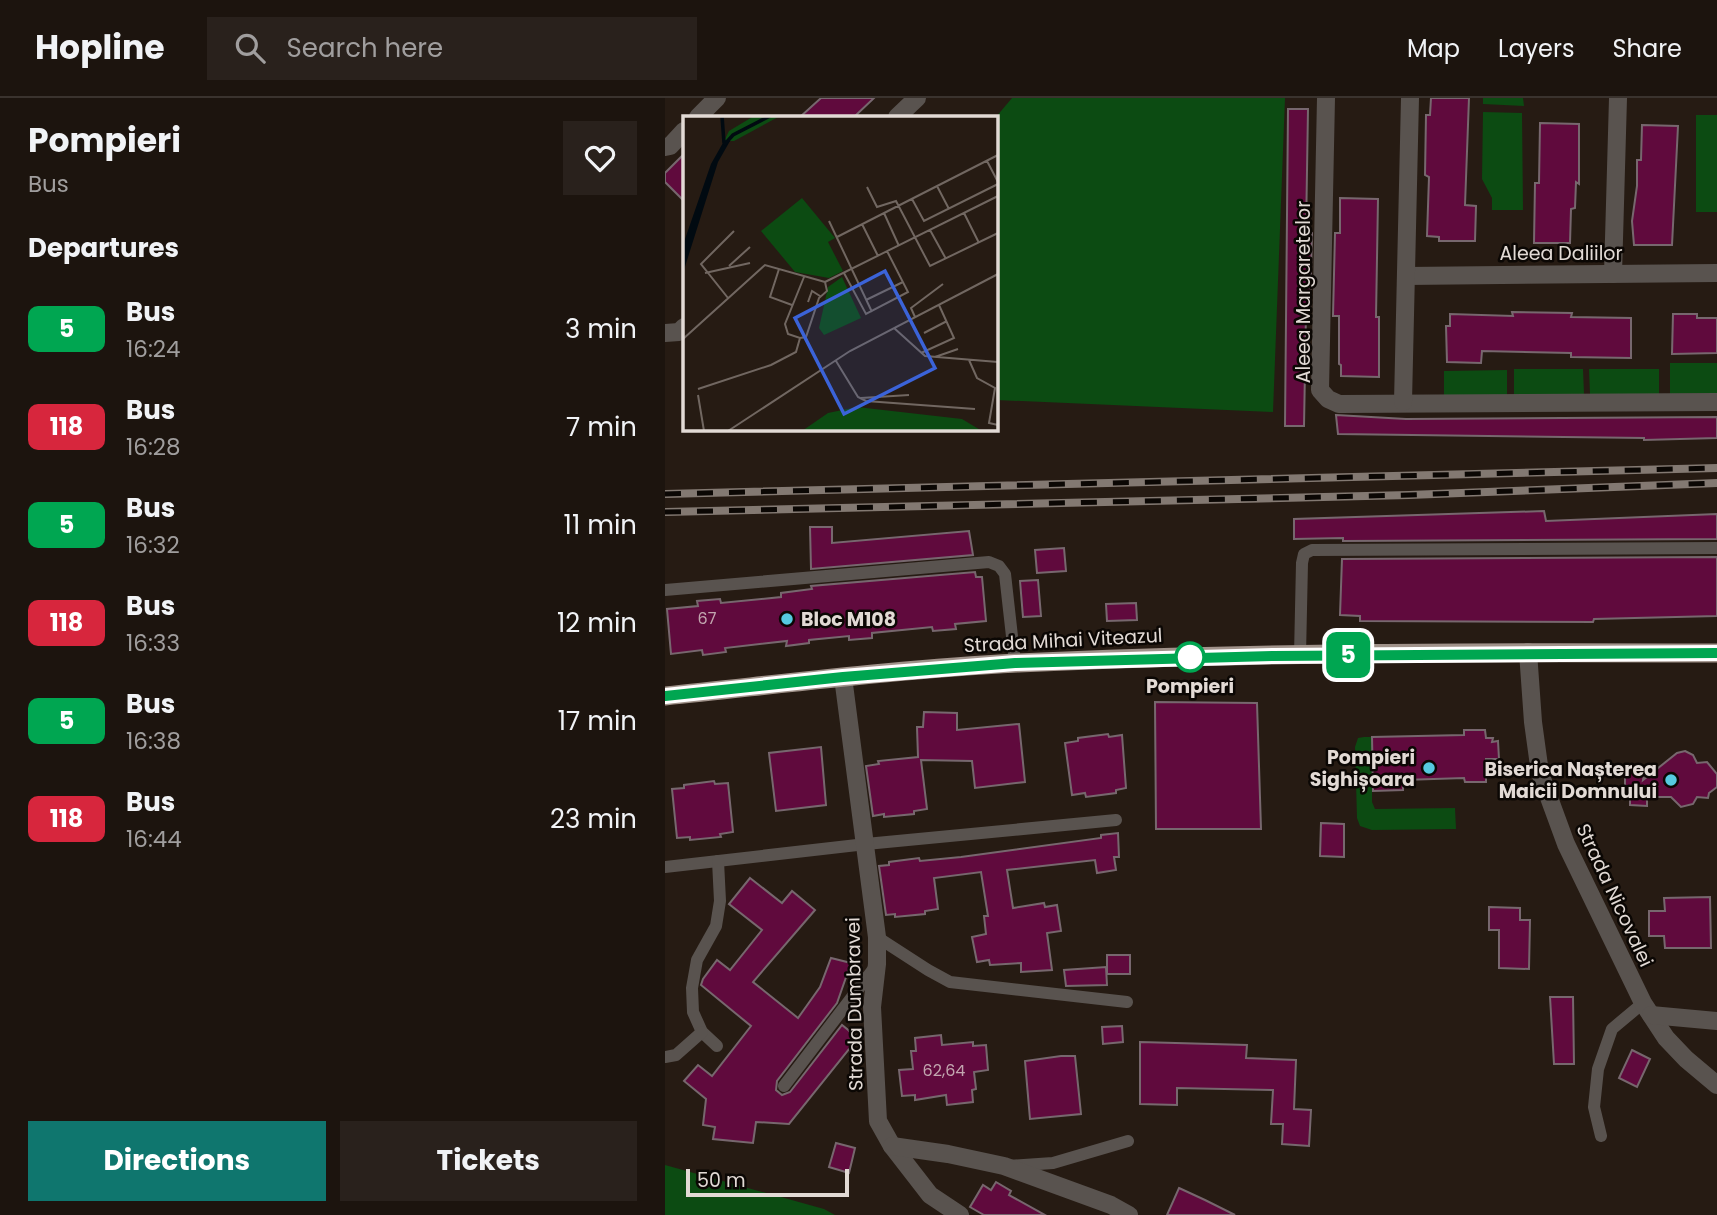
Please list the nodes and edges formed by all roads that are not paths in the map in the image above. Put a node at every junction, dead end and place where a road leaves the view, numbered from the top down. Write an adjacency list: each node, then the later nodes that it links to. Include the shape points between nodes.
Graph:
1 (717, 98): 6 (street)
2 (917, 98): 7 (street)
3 (1327, 98): 15 (street, Aleea Margaretelor, via 1320,390 1339,404)
4 (1410, 98): 12 (street)
5 (1618, 98): 11 (street)
6 (699, 116)
7 (898, 116)
8 (683, 132): 9 (street)
9 (665, 147)
10 (1717, 273): 11 (street, Aleea Daliilor)
11 (1613, 274): 12 (street, Aleea Daliilor)
12 (1406, 276): 15 (street)
13 (683, 328): 14 (street)
14 (665, 333)
15 (1403, 402): 16 (street)
16 (1717, 402)
17 (1717, 548): 21 (lane, via 1312,550 1304,554 1302,563)
18 (665, 590): 22 (lane, via 989,562 1005,574)
19 (1528, 652): 20 (highway, Strada Mihai Viteazul); 21 (highway, Strada Mihai Viteazul); 32 (street, Strada Nicovalei, via 1540,773 1566,844)
20 (1717, 653)
21 (1300, 656): 22 (highway, Strada Mihai Viteazul)
22 (1015, 663): 23 (highway, Strada Mihai Viteazul)
23 (843, 677): 24 (highway, Strada Mihai Viteazul); 26 (street, Strada Dumbravei)
24 (665, 696)
25 (1116, 820): 26 (lane)
26 (866, 844): 27 (lane); 29 (street, Strada Dumbravei)
27 (718, 861): 28 (lane); 34 (lane, via 716,926 697,960 692,988 693,1012)
28 (665, 867)
29 (877, 937): 30 (street, Strada Dumbravei); 31 (lane, via 950,982)
30 (877, 964): 38 (lane); 41 (street, Strada Dumbravei, via 872,1007 879,1121)
31 (1127, 1002)
32 (1647, 1009): 33 (street); 37 (street, Strada Nicovalei, via 1672,1045); 39 (lane, via 1612,1029 1598,1069 1594,1107)
33 (1717, 1021)
34 (702, 1032): 35 (lane); 36 (lane, via 676,1055)
35 (717, 1046)
36 (665, 1057)
37 (1717, 1085)
38 (785, 1086)
39 (1601, 1136)
40 (1128, 1141): 42 (lane, via 1053,1163)
41 (892, 1146): 42 (street); 43 (street, Strada Dumbravei, via 930,1195)
42 (1004, 1166): 44 (street)
43 (960, 1215)
44 (1129, 1215)

